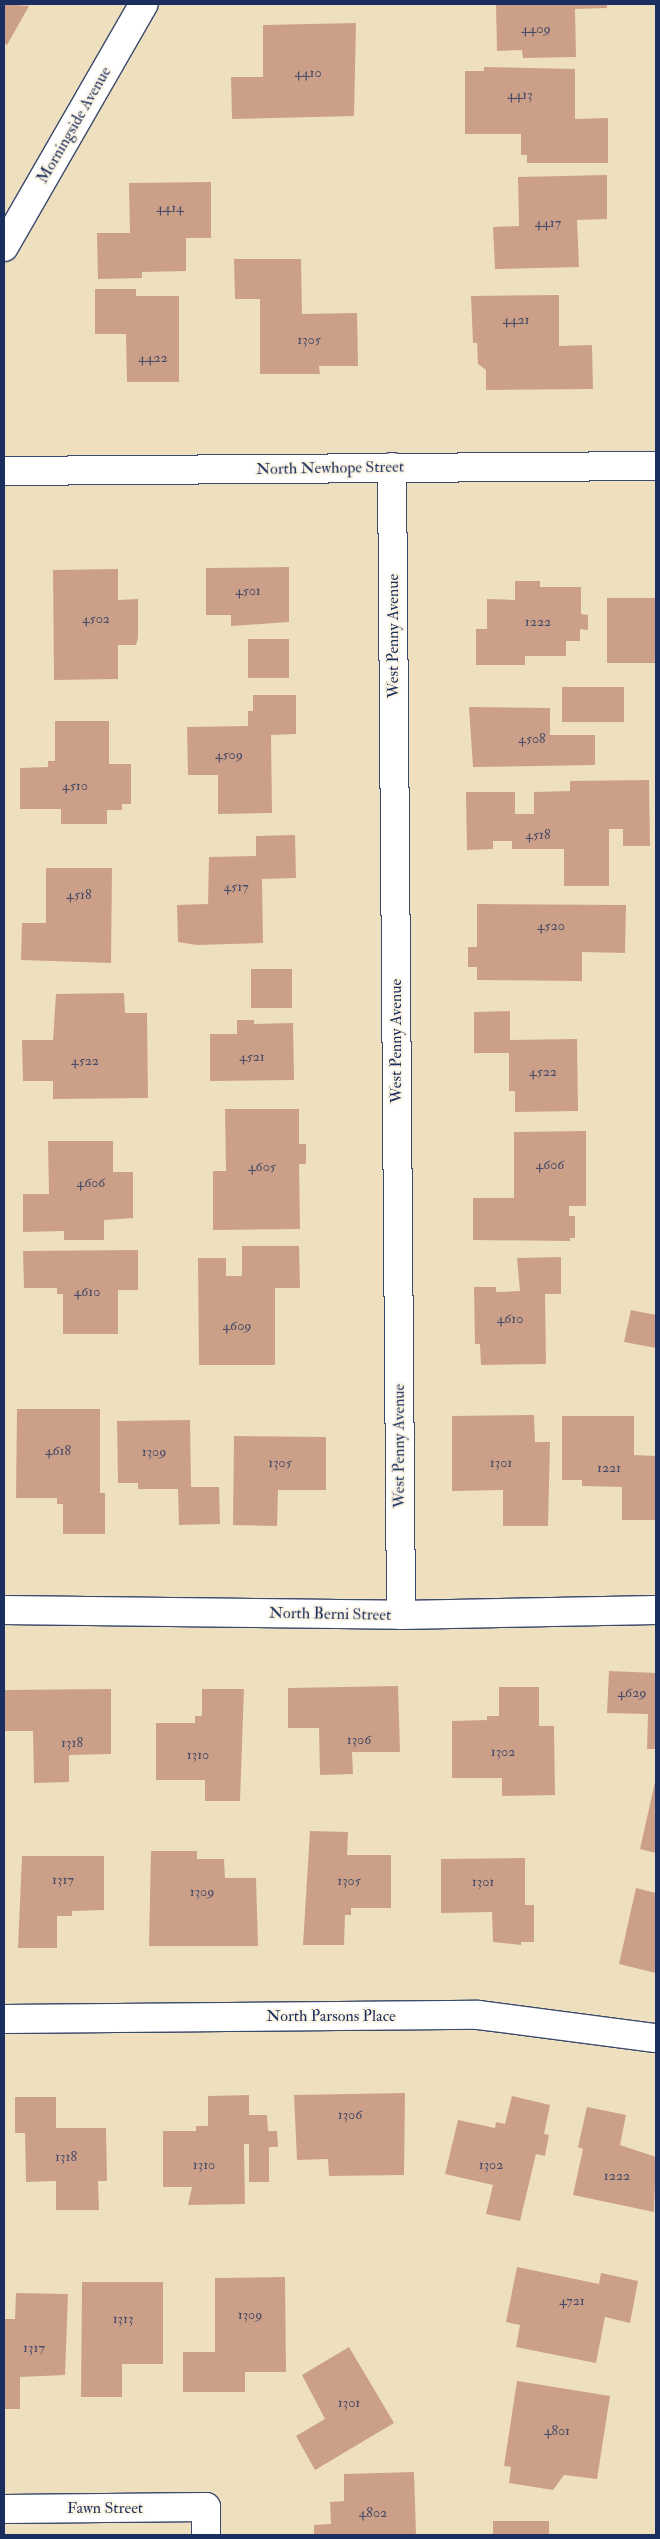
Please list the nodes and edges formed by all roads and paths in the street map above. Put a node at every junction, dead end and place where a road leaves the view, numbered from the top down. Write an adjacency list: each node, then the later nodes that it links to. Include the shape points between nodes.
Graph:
1 (144, 4): 2 (street, Morningside Avenue)
2 (4, 247)
3 (656, 466): 4 (street, North Newhope Street)
4 (392, 467): 5 (street, North Newhope Street); 8 (street, West Penny Avenue)
5 (4, 471)
6 (4, 1610): 8 (street, North Berni Street)
7 (656, 1610): 8 (street, North Berni Street)
8 (401, 1615)
9 (4, 2018): 10 (street, North Parsons Place, via 478,2014)
10 (656, 2038)
11 (4, 2509): 12 (street, Fawn Street, via 206,2507)
12 (206, 2535)

